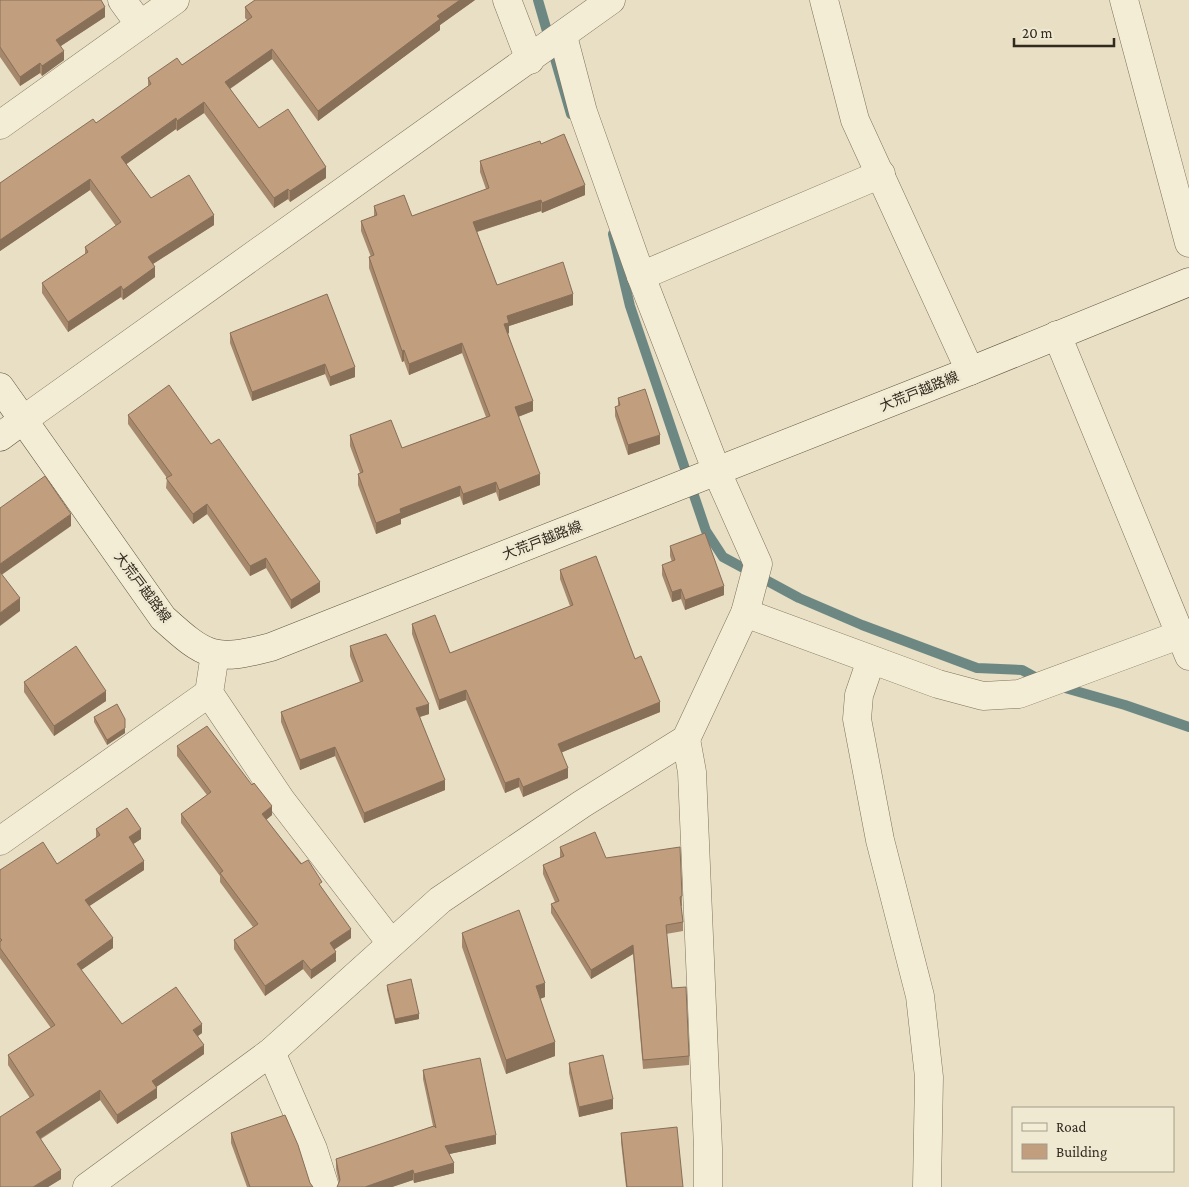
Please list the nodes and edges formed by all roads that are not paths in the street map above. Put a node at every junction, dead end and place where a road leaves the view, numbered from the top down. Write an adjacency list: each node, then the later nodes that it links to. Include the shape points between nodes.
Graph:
1 (122, 0): 7 (street)
2 (175, 0): 7 (street)
3 (507, 0): 9 (street)
4 (611, 0): 8 (street)
5 (824, 0): 11 (street, via 855,120)
6 (1124, 0): 12 (street)
7 (140, 25): 10 (street)
8 (563, 36): 9 (street); 13 (street, via 583,112)
9 (530, 60): 18 (street)
10 (0, 125)
11 (881, 174): 13 (street); 16 (street)
12 (1189, 243)
13 (641, 276): 20 (street)
14 (1189, 282): 15 (street, 大荒戸越路線)
15 (1057, 335): 16 (street, 大荒戸越路線); 22 (street)
16 (970, 371): 20 (street, 大荒戸越路線)
17 (0, 386): 18 (street, 大荒戸越路線)
18 (23, 420): 19 (street); 23 (street, 大荒戸越路線, via 163,618 192,644)
19 (0, 437)
20 (717, 472): 21 (street, via 758,564); 23 (street, 大荒戸越路線, via 271,647 236,656)
21 (745, 613): 24 (street); 26 (street)
22 (1184, 646): 24 (street, via 1019,694 983,696)
23 (215, 654): 25 (street)
24 (871, 660): 33 (street, via 858,695 857,719 880,840 920,996 928,1077)
25 (209, 693): 27 (street); 28 (street, via 281,800)
26 (686, 739): 28 (street, via 481,871 440,900); 32 (street, via 692,772)
27 (0, 841)
28 (390, 943): 29 (street)
29 (271, 1052): 30 (street); 31 (street, via 313,1149)
30 (87, 1187)
31 (325, 1187)
32 (708, 1187)
33 (927, 1187)

